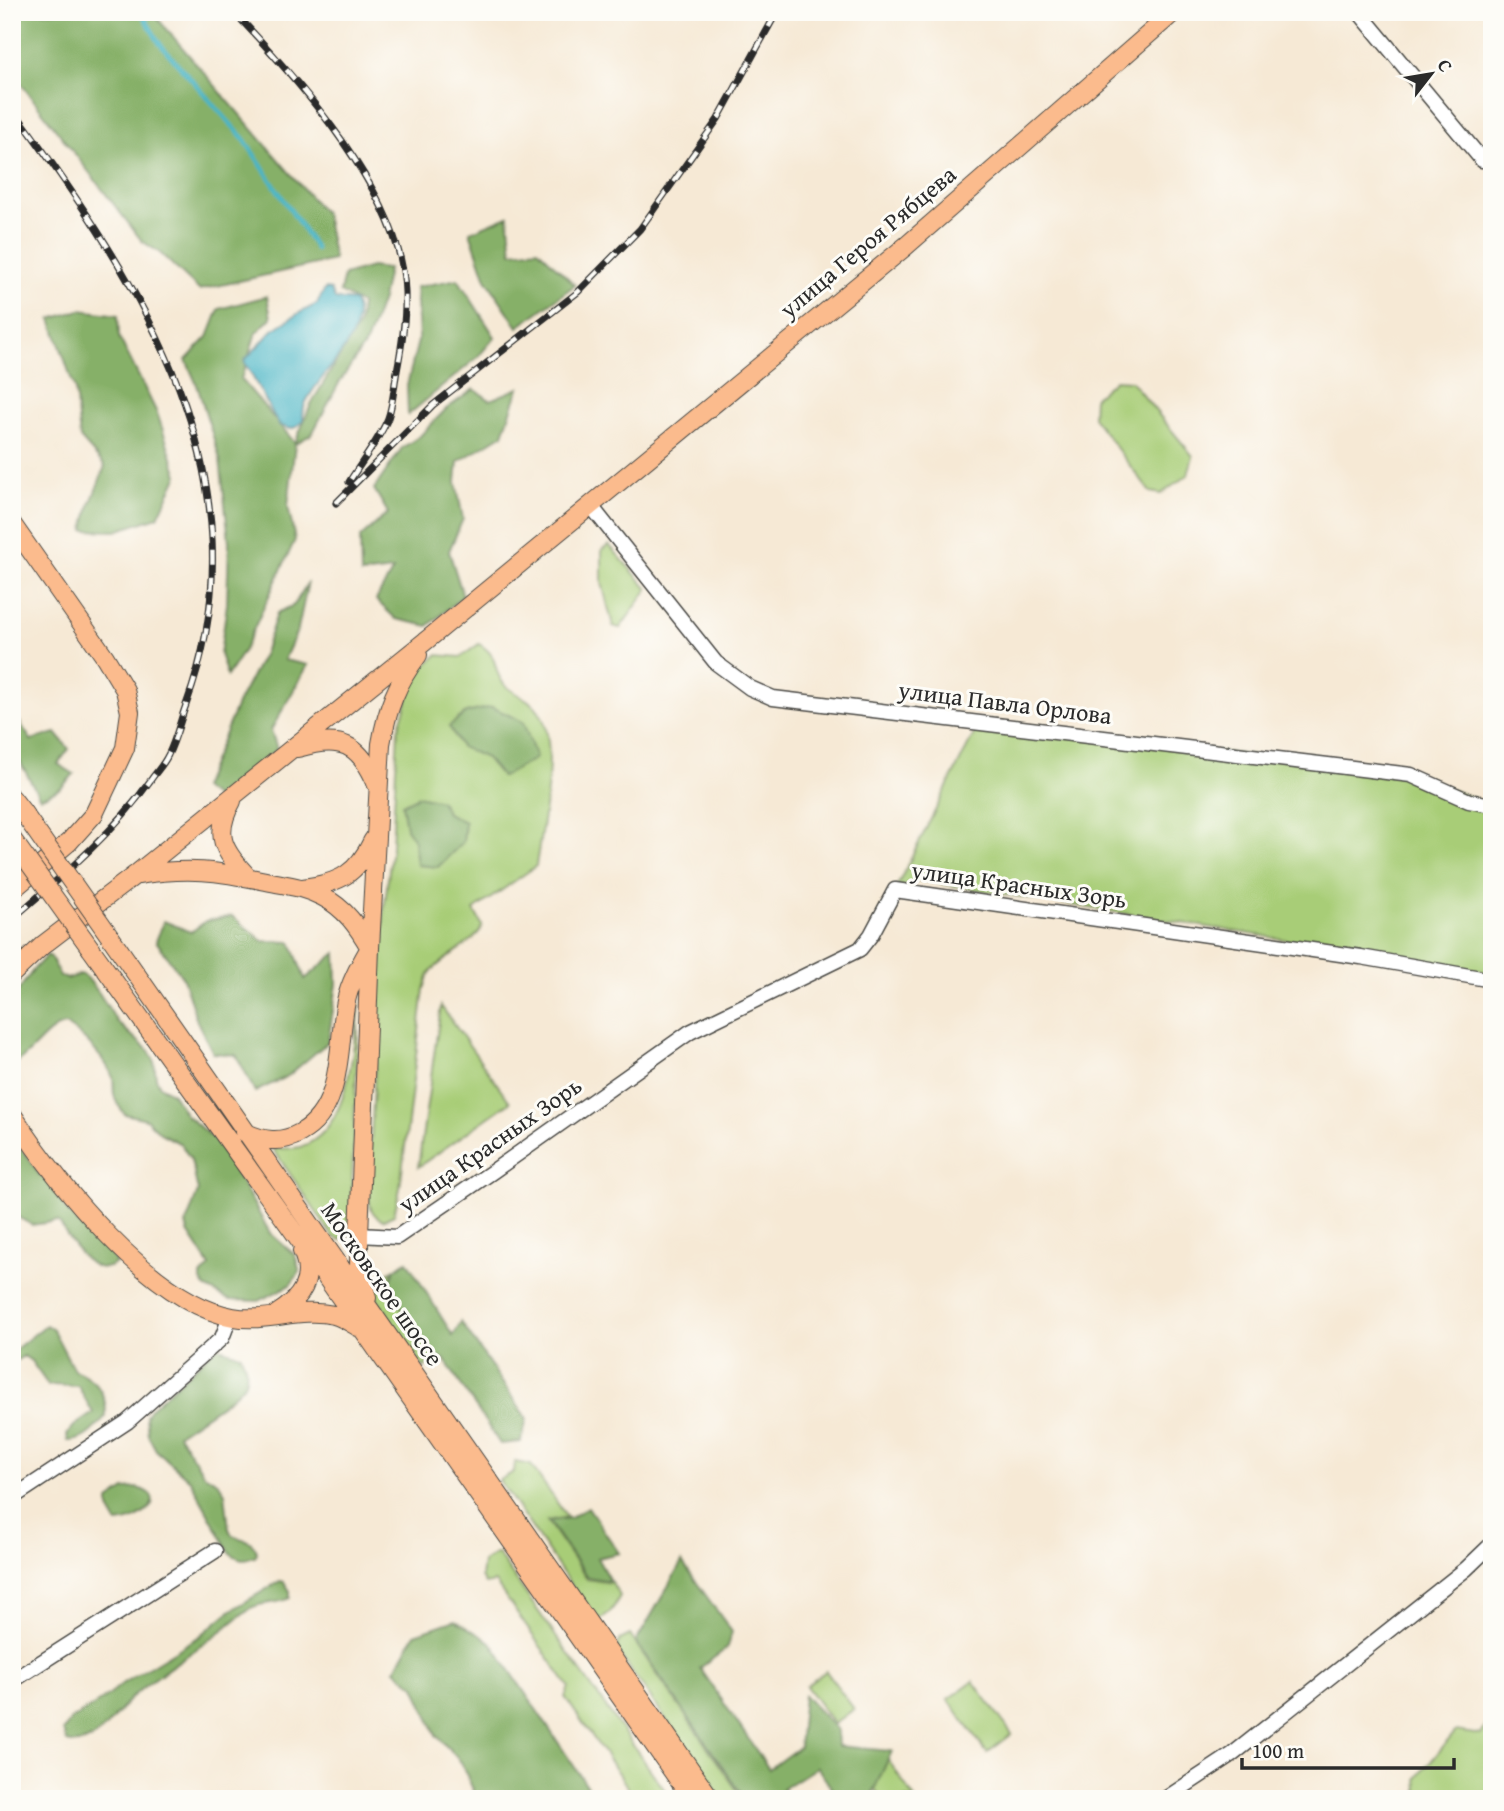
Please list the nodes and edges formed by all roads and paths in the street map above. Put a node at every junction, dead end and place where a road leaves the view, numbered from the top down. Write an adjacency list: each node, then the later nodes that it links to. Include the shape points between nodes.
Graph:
1 (1174, 12): 4 (main road, улица Героя Рябцева, via 906,246)
2 (1359, 12): 3 (street)
3 (1487, 156)
4 (591, 506): 6 (main road, улица Героя Рябцева); 11 (street, улица Павла Орлова, via 716,663 750,688 773,698 1411,775 1469,801)
5 (12, 524): 17 (main road, via 105,657 125,690 130,712 125,748 94,814 69,842)
6 (433, 635): 7 (main road); 8 (main road, via 404,674 386,713)
7 (288, 751): 8 (main road, via 320,741 343,744 360,754); 9 (main road)
8 (379, 791): 12 (main road)
9 (236, 794): 14 (main road); 15 (main road, via 221,830 233,862)
10 (17, 805): 22 (main road, Московское шоссе, bridge)
11 (1492, 805)
12 (376, 835): 16 (main road, via 354,870 324,885); 18 (main road)
13 (12, 839): 23 (main road, Московское шоссе, bridge)
14 (135, 875): 15 (main road, via 199,869); 19 (main road)
15 (249, 878): 16 (main road)
16 (303, 888): 18 (main road, via 341,910)
17 (12, 890)
18 (370, 948): 22 (main road, via 346,999 337,1069 318,1118 308,1129 280,1141); 24 (main road)
19 (12, 974)
20 (1492, 980): 24 (street, улица Красных Зорь, via 895,890 860,948 690,1032 397,1237)
21 (12, 1114): 25 (main road, via 49,1167 128,1254 198,1307)
22 (244, 1132): 27 (main road, Московское шоссе)
23 (292, 1230): 26 (main road, via 308,1278 291,1305); 27 (main road, Московское шоссе)
24 (359, 1235): 27 (main road)
25 (230, 1317): 26 (main road); 28 (street, via 222,1338 127,1422)
26 (271, 1318): 27 (main road, via 309,1312)
27 (368, 1323): 32 (main road, Московское шоссе); 33 (main road, Московское шоссе)
28 (12, 1497)
29 (1492, 1544): 34 (street, via 1244,1745)
30 (215, 1551): 31 (street)
31 (12, 1681)
32 (692, 1799)
33 (711, 1799)
34 (1165, 1799)

